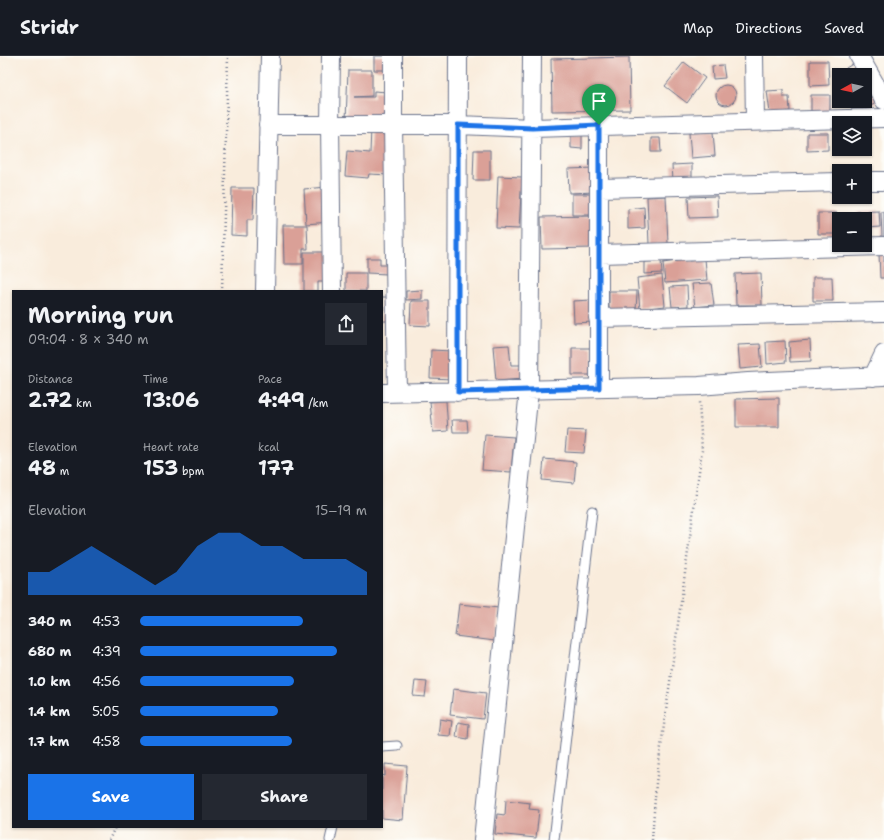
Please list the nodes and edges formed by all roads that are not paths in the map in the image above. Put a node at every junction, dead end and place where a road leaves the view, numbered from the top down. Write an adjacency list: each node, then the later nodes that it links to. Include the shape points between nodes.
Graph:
1 (270, 56): 15 (street)
2 (331, 56): 13 (street)
3 (393, 56): 14 (street)
4 (458, 56): 16 (street)
5 (532, 56): 18 (street)
6 (743, 56): 7 (street)
7 (754, 56): 8 (street); 12 (street)
8 (761, 56)
9 (859, 56): 10 (street)
10 (884, 100)
11 (884, 118): 12 (street)
12 (755, 121): 17 (street)
13 (330, 124): 14 (street); 15 (street); 26 (street)
14 (393, 124): 16 (street); 33 (street)
15 (268, 125): 25 (street)
16 (458, 125): 18 (street); 34 (street)
17 (599, 125): 18 (street); 22 (street)
18 (532, 128): 32 (street)
19 (872, 181): 20 (street)
20 (884, 181)
21 (832, 182): 22 (street)
22 (600, 188): 24 (street)
23 (884, 246): 24 (street)
24 (600, 254): 28 (street)
25 (266, 290)
26 (332, 290)
27 (884, 312): 28 (street)
28 (598, 318): 31 (street)
29 (884, 354): 30 (street)
30 (878, 376): 31 (street, via 698,386)
31 (599, 388): 32 (street)
32 (529, 390): 34 (street); 40 (street)
33 (390, 392): 34 (street)
34 (458, 392)
35 (592, 510): 41 (lane)
36 (396, 746): 37 (lane)
37 (383, 747)
38 (333, 828): 39 (lane)
39 (330, 840)
40 (483, 840)
41 (554, 840)

